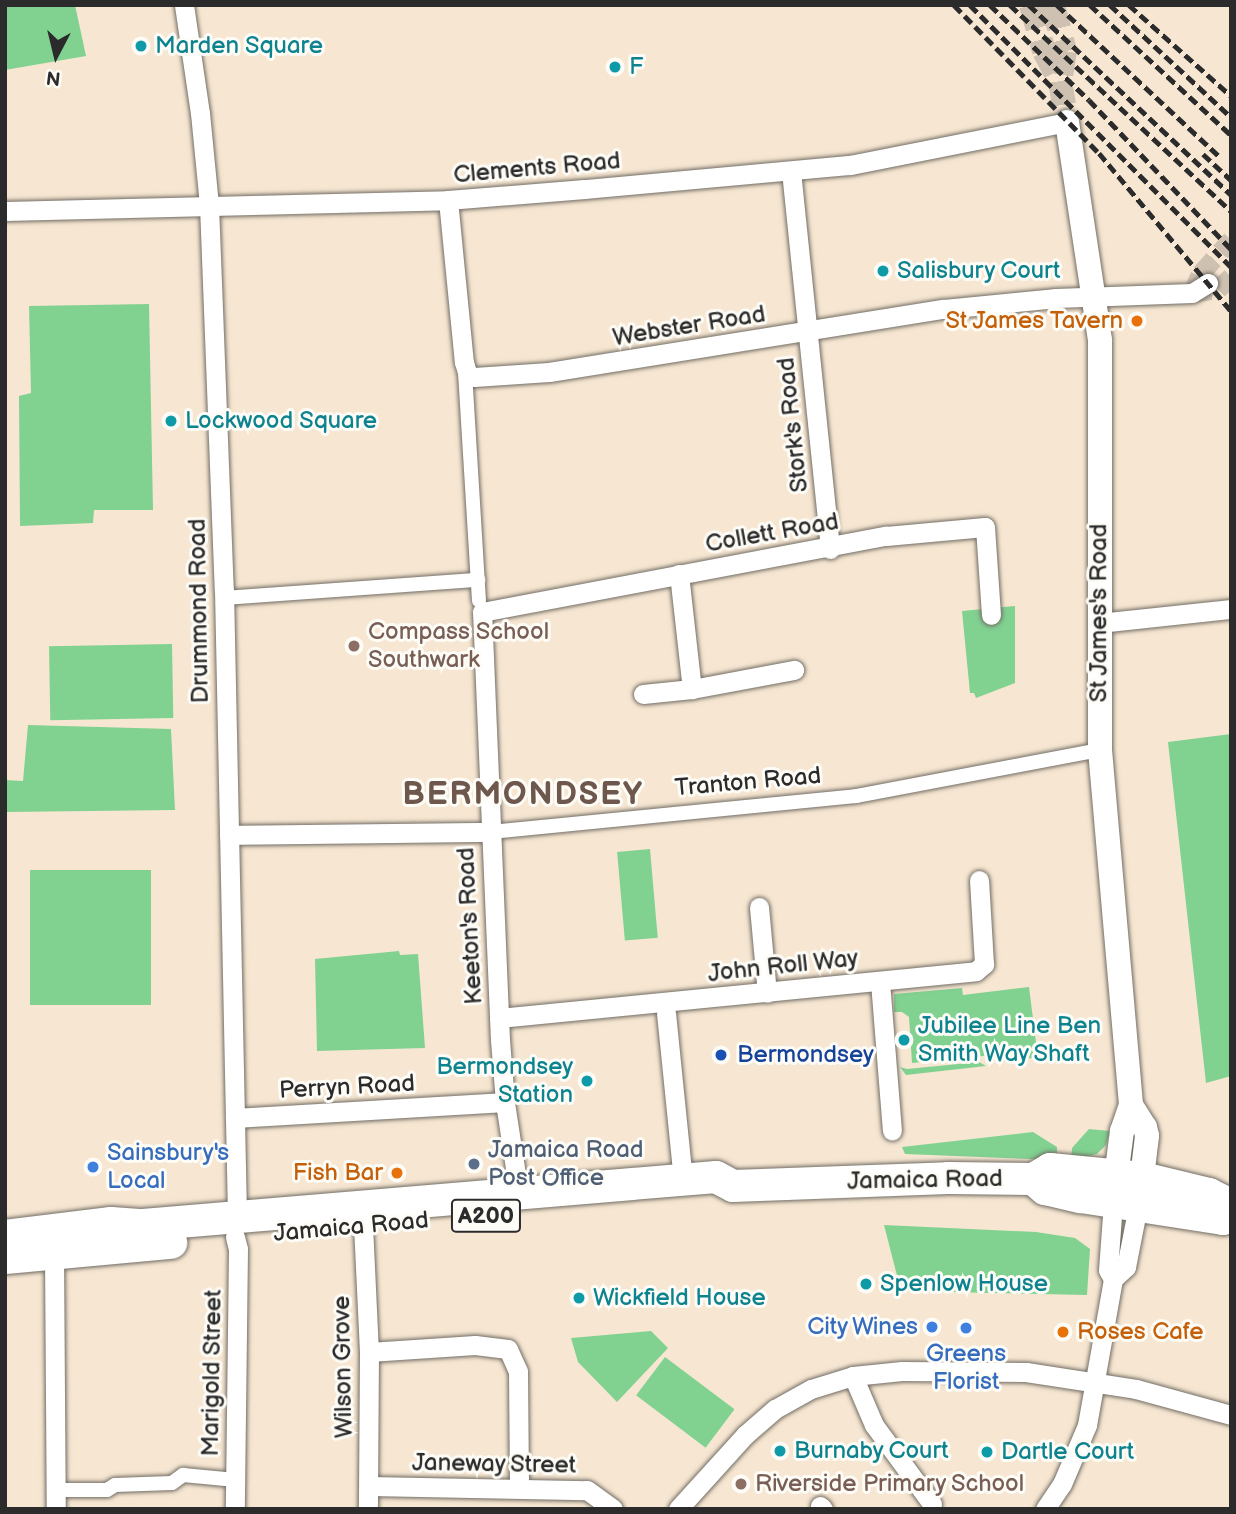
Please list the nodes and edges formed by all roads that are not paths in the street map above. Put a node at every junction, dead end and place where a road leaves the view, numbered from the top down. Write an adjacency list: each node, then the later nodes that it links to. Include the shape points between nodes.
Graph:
1 (184, 5): 5 (street, Drummond Road)
2 (1067, 122): 3 (street, Clements Road, via 892,158); 8 (street, St James's Road)
3 (791, 171): 4 (street, Clements Road); 9 (street, Stork's Road)
4 (448, 200): 5 (street, Clements Road); 10 (street)
5 (209, 205): 6 (street, Clements Road); 14 (street, Drummond Road)
6 (5, 211)
7 (1208, 283): 8 (street, Webster Road, via 1192,293)
8 (1094, 297): 9 (street, Webster Road, via 944,309); 18 (street, St James's Road, via 1101,373)
9 (808, 332): 10 (street, Webster Road, via 549,372 474,377); 11 (street, Stork's Road)
10 (465, 372): 13 (street)
11 (830, 549): 12 (street, Collett Road); 17 (street, Collett Road, via 886,536 985,527)
12 (679, 574): 15 (street, Collett Road); 20 (street)
13 (478, 580): 14 (street); 15 (street)
14 (224, 598): 24 (street, Drummond Road)
15 (481, 607): 23 (street, Keeton's Road)
16 (1231, 609): 18 (street)
17 (992, 615)
18 (1099, 623): 22 (street, St James's Road)
19 (794, 670): 20 (street)
20 (692, 689): 21 (street)
21 (642, 694)
22 (1100, 750): 23 (street, Tranton Road, via 856,796); 36 (street, St James's Road, via 1131,1105 1122,1131)
23 (491, 832): 24 (street, Tranton Road); 30 (street, Keeton's Road)
24 (229, 835): 32 (street, Drummond Road)
25 (979, 880): 27 (street, John Roll Way, via 982,968)
26 (759, 907): 28 (street)
27 (880, 982): 28 (street, John Roll Way); 33 (street)
28 (767, 993): 30 (street, John Roll Way)
29 (666, 1013): 34 (street)
30 (499, 1018): 31 (street, Keeton's Road)
31 (505, 1102): 32 (street, Perryn Road); 37 (street, Keeton's Road)
32 (235, 1118): 41 (street, Drummond Road)
33 (892, 1130)
34 (683, 1179): 35 (main road, Jamaica Road / A200, via 716,1177); 37 (main road, Jamaica Road / A200)
35 (733, 1186): 36 (main road, Jamaica Road / A200, via 1033,1179 1050,1169); 40 (main road, Jamaica Road / A200, via 720,1199)
36 (1127, 1190): 38 (main road, Jamaica Road / A200, via 1209,1194); 39 (main road, Jamaica Road / A200, via 1223,1219); 47 (street, via 1126,1268 1114,1279)
37 (519, 1194): 41 (main road, Jamaica Road / A200)
38 (1231, 1205)
39 (1231, 1217)
40 (363, 1225): 41 (main road, Jamaica Road / A200); 45 (street, Wilson Grove)
41 (236, 1227): 42 (main road, Jamaica Road / A200, via 110,1223); 43 (main road, Jamaica Road / A200); 49 (street, Marigold Street)
42 (5, 1236)
43 (54, 1253): 44 (main road, Jamaica Road / A200); 52 (street)
44 (5, 1258)
45 (369, 1352): 50 (street, Wilson Grove); 51 (street, via 475,1345 508,1349 518,1371)
46 (853, 1376): 47 (street, via 981,1369); 53 (street, via 874,1425); 57 (street, via 811,1389 775,1409)
47 (1096, 1381): 48 (street); 58 (street, via 1076,1455)
48 (1231, 1415)
49 (236, 1480): 52 (street, via 183,1475 172,1483 115,1485); 54 (street, Marigold Street)
50 (369, 1486): 51 (street, Janeway Street); 55 (street, Wilson Grove)
51 (519, 1487): 56 (street, Janeway Street, via 587,1490)
52 (56, 1499)
53 (932, 1504)
54 (235, 1509)
55 (368, 1509)
56 (613, 1509)
57 (678, 1509)
58 (1045, 1509)

